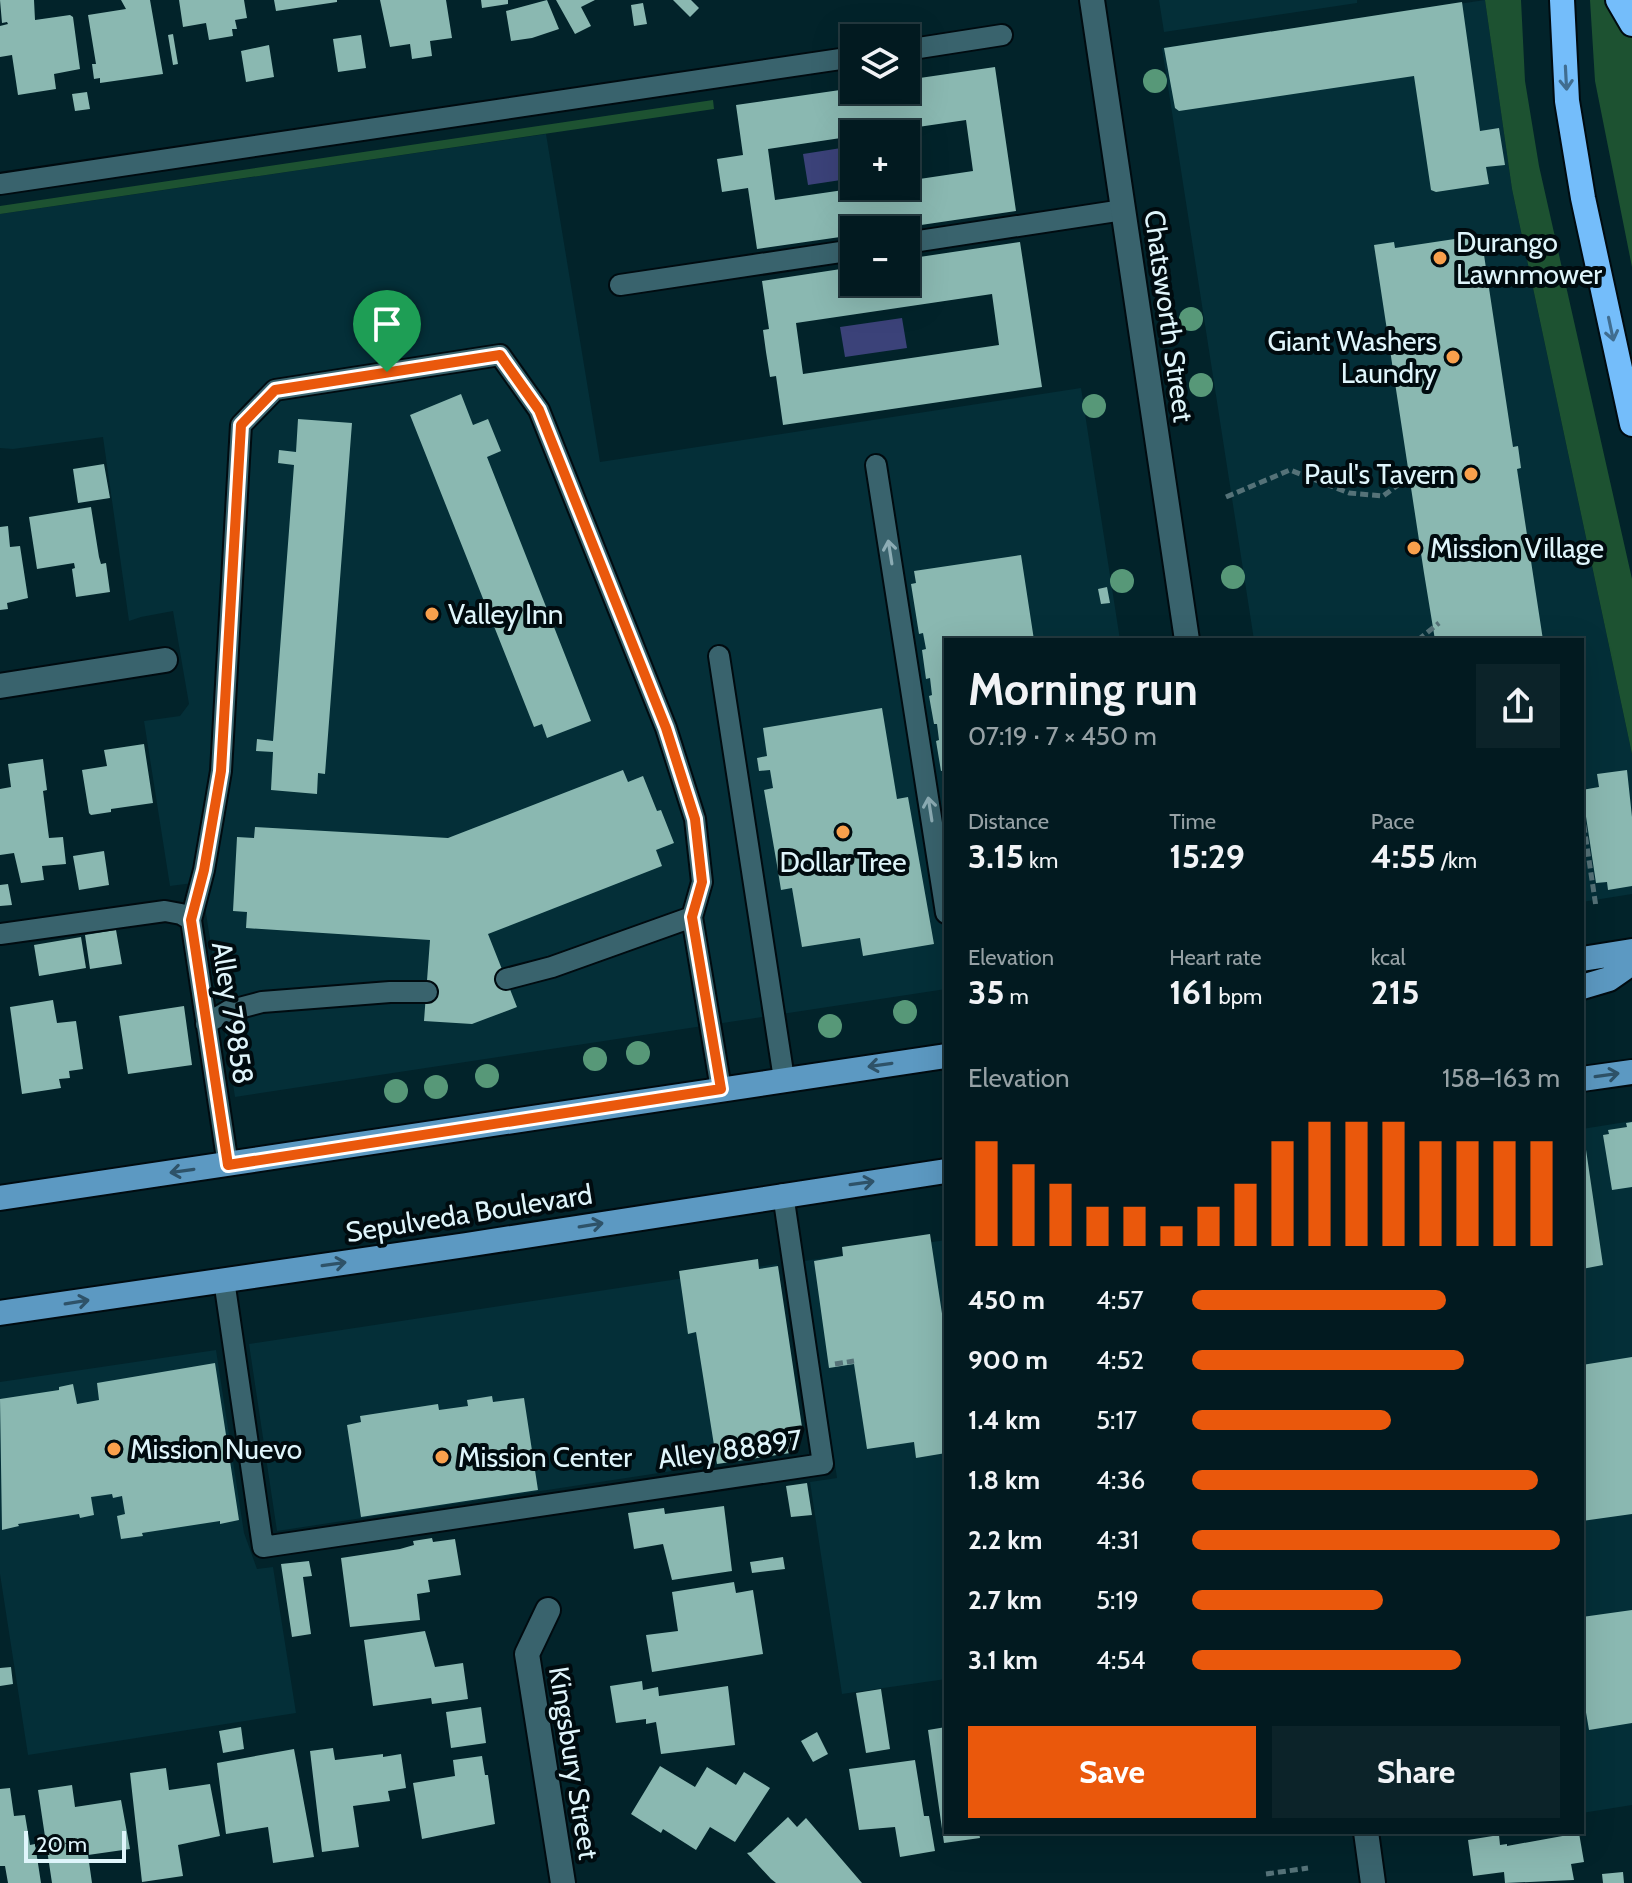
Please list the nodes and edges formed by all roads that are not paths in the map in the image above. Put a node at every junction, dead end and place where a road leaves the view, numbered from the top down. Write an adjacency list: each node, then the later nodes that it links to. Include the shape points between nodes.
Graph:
1 (1092, 0): 9 (main road, Chatsworth Street)
2 (1562, 0): 13 (highway, one-way to 13, via 1567,101 1576,156)
3 (1618, 0): 4 (highway)
4 (1632, 24)
5 (1002, 35): 6 (lane)
6 (920, 48)
7 (840, 59): 8 (lane)
8 (0, 184)
9 (1123, 210): 10 (lane); 15 (main road, Chatsworth Street)
10 (920, 241)
11 (840, 252): 12 (lane)
12 (620, 285)
13 (1632, 424)
14 (876, 465): 19 (lane, one-way to 14)
15 (1187, 638)
16 (719, 656): 32 (lane)
17 (165, 660): 18 (main road)
18 (0, 686)
19 (944, 900)
20 (692, 917): 21 (lane, via 702,882 695,819 666,728 539,410 500,355 275,390 241,425 221,771); 26 (lane); 34 (lane)
21 (191, 920): 22 (lane, Alley 79858, via 165,911); 29 (lane, Alley 79858)
22 (0, 934)
23 (1632, 951): 24 (main road)
24 (1584, 959)
25 (1632, 963): 27 (main road, via 1609,979)
26 (506, 979)
27 (1584, 986)
28 (427, 992): 29 (lane, via 262,1002 228,1011)
29 (206, 1024): 35 (lane, Alley 79858)
30 (944, 1056): 32 (main road, one-way to 32)
31 (1632, 1072): 33 (main road, one-way to 31)
32 (784, 1079): 34 (main road)
33 (1584, 1079)
34 (721, 1089): 35 (main road)
35 (228, 1165): 38 (main road, one-way to 38)
36 (944, 1171): 37 (main road, Sepulveda Boulevard, one-way to 36)
37 (783, 1194): 39 (main road, Sepulveda Boulevard, one-way to 37); 39 (lane, Alley 88897, via 823,1464 263,1547)
38 (0, 1198)
39 (224, 1280): 40 (main road, Sepulveda Boulevard, one-way to 39)
40 (0, 1313)
41 (548, 1610): 43 (main road, Kingsbury Street, via 527,1654)
42 (1366, 1834): 44 (main road)
43 (563, 1883)
44 (1373, 1883)

